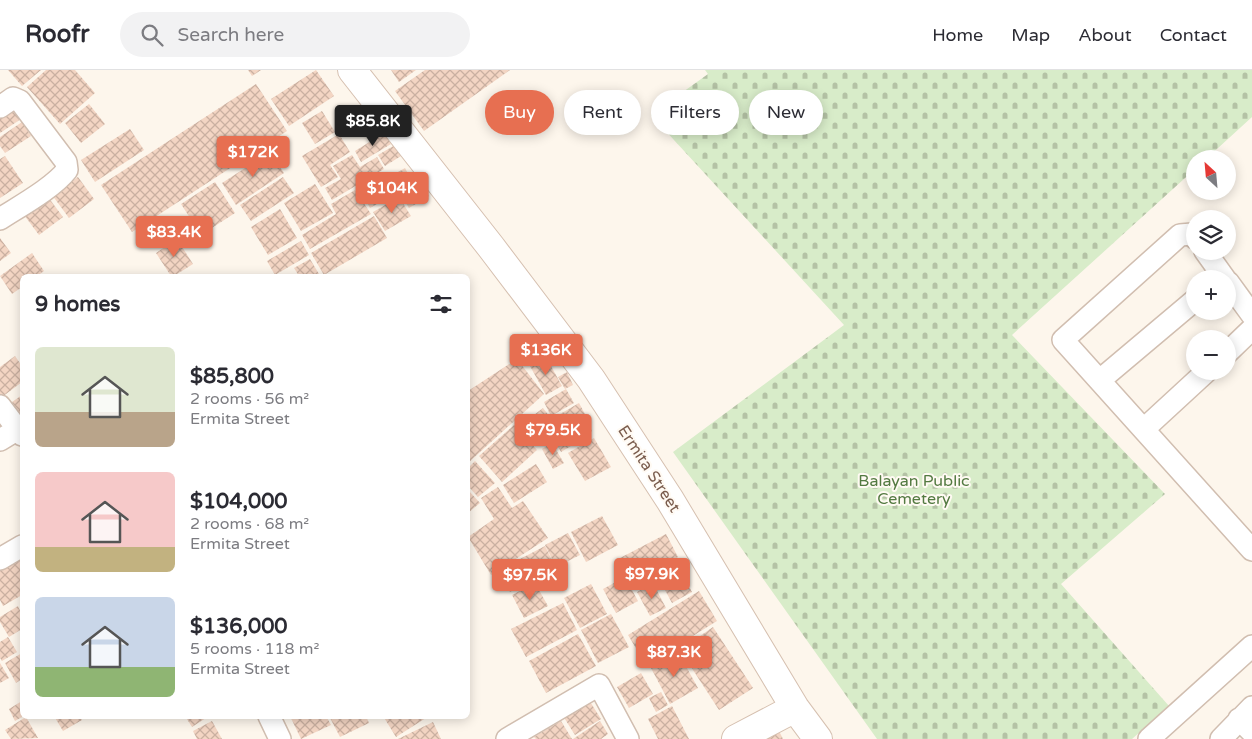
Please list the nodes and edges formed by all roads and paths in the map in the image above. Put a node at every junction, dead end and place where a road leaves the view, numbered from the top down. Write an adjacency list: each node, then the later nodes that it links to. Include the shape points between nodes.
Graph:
1 (352, 70): 20 (main road, Ermita Street, via 591,379 670,500)
2 (0, 107): 3 (street, via 13,98 20,101 66,162 68,170)
3 (0, 219)
4 (1186, 234): 10 (street, via 1180,235 1063,340)
5 (1236, 294): 7 (street)
6 (1186, 308): 10 (street)
7 (1252, 315)
8 (1252, 329): 9 (street)
9 (1236, 344)
10 (1100, 380): 13 (street)
11 (1196, 380): 13 (street)
12 (0, 406): 14 (street)
13 (1144, 429): 17 (street)
14 (20, 432): 15 (street)
15 (0, 440)
16 (20, 547): 18 (street)
17 (1252, 550)
18 (0, 559)
19 (1252, 646): 28 (street)
20 (796, 708): 26 (main road); 27 (main road, Ermita Street)
21 (270, 719): 23 (street)
22 (1248, 719): 29 (street)
23 (280, 739)
24 (507, 739): 25 (street, via 599,685)
25 (628, 739)
26 (736, 739)
27 (818, 739)
28 (1149, 739)
29 (1221, 739)

